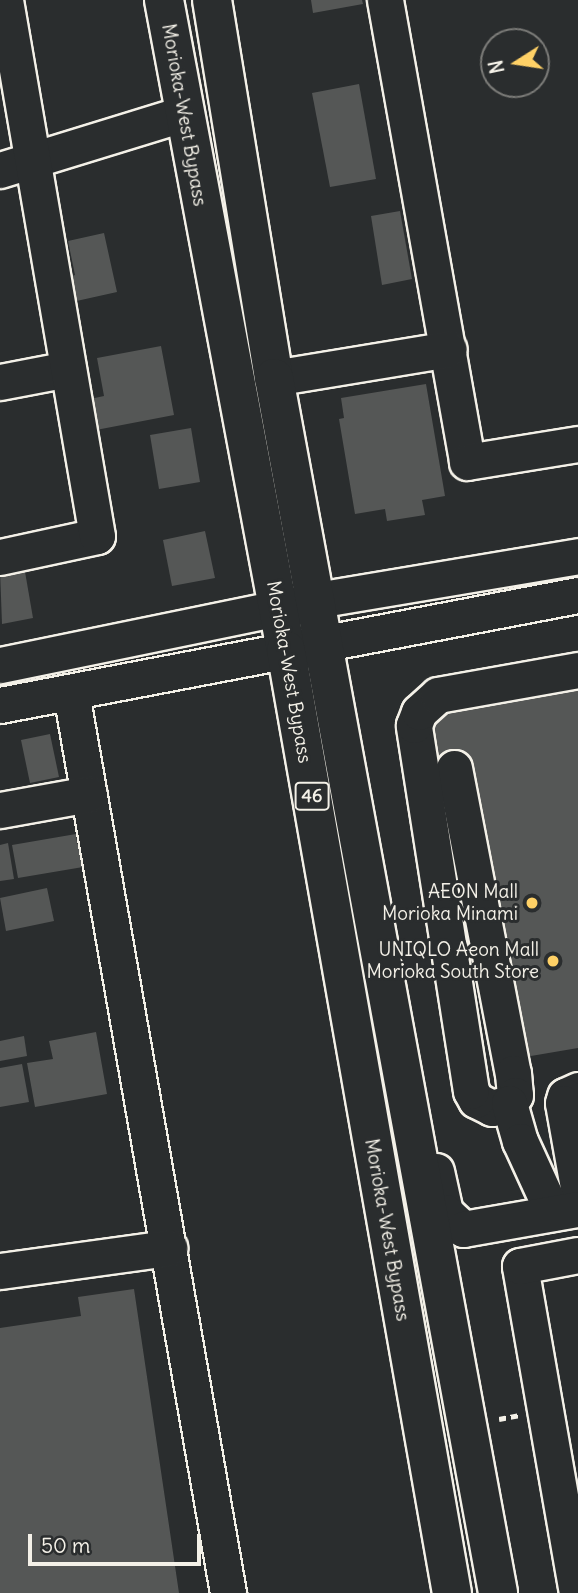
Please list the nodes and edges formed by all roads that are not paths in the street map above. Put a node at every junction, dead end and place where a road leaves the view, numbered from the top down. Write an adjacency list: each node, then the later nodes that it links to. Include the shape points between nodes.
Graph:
1 (164, 0): 5 (highway, Morioka-West Bypass / 46)
2 (212, 0): 10 (highway, Morioka-West Bypass / 46)
3 (385, 0): 8 (street)
4 (4, 9): 6 (street)
5 (182, 114): 6 (street); 17 (highway, Morioka-West Bypass / 46)
6 (34, 160): 7 (street); 9 (street)
7 (0, 170)
8 (449, 349): 10 (street); 12 (street, via 467,462)
9 (68, 369): 11 (street); 14 (street, via 97,536)
10 (274, 378): 16 (highway, Morioka-West Bypass / 46)
11 (0, 382)
12 (578, 444)
13 (578, 556): 16 (street)
14 (0, 557)
15 (578, 595): 18 (street)
16 (316, 600): 17 (street); 18 (highway, Morioka-West Bypass / 46)
17 (278, 608): 19 (highway, Morioka-West Bypass / 46); 20 (street)
18 (324, 643): 19 (street); 27 (highway, Morioka-West Bypass / 46)
19 (286, 650): 22 (street); 36 (highway, Morioka-West Bypass / 46)
20 (0, 665)
21 (578, 670): 28 (street, via 438,695 419,712 414,725 471,1091 484,1107)
22 (71, 693): 23 (street); 25 (street)
23 (0, 705)
24 (454, 768): 28 (street)
25 (89, 794): 26 (street); 32 (street)
26 (0, 810)
27 (394, 1026): 31 (street, via 408,1040 445,1212 452,1223 463,1229); 37 (highway, Morioka-West Bypass / 46)
28 (511, 1088): 31 (street, via 520,1141 548,1193)
29 (578, 1090): 30 (street, via 565,1096 563,1103)
30 (578, 1187)
31 (566, 1211)
32 (169, 1248): 34 (street); 35 (street)
33 (578, 1255): 38 (street, via 520,1266)
34 (0, 1271)
35 (228, 1593)
36 (452, 1593)
37 (498, 1593)
38 (577, 1593)

